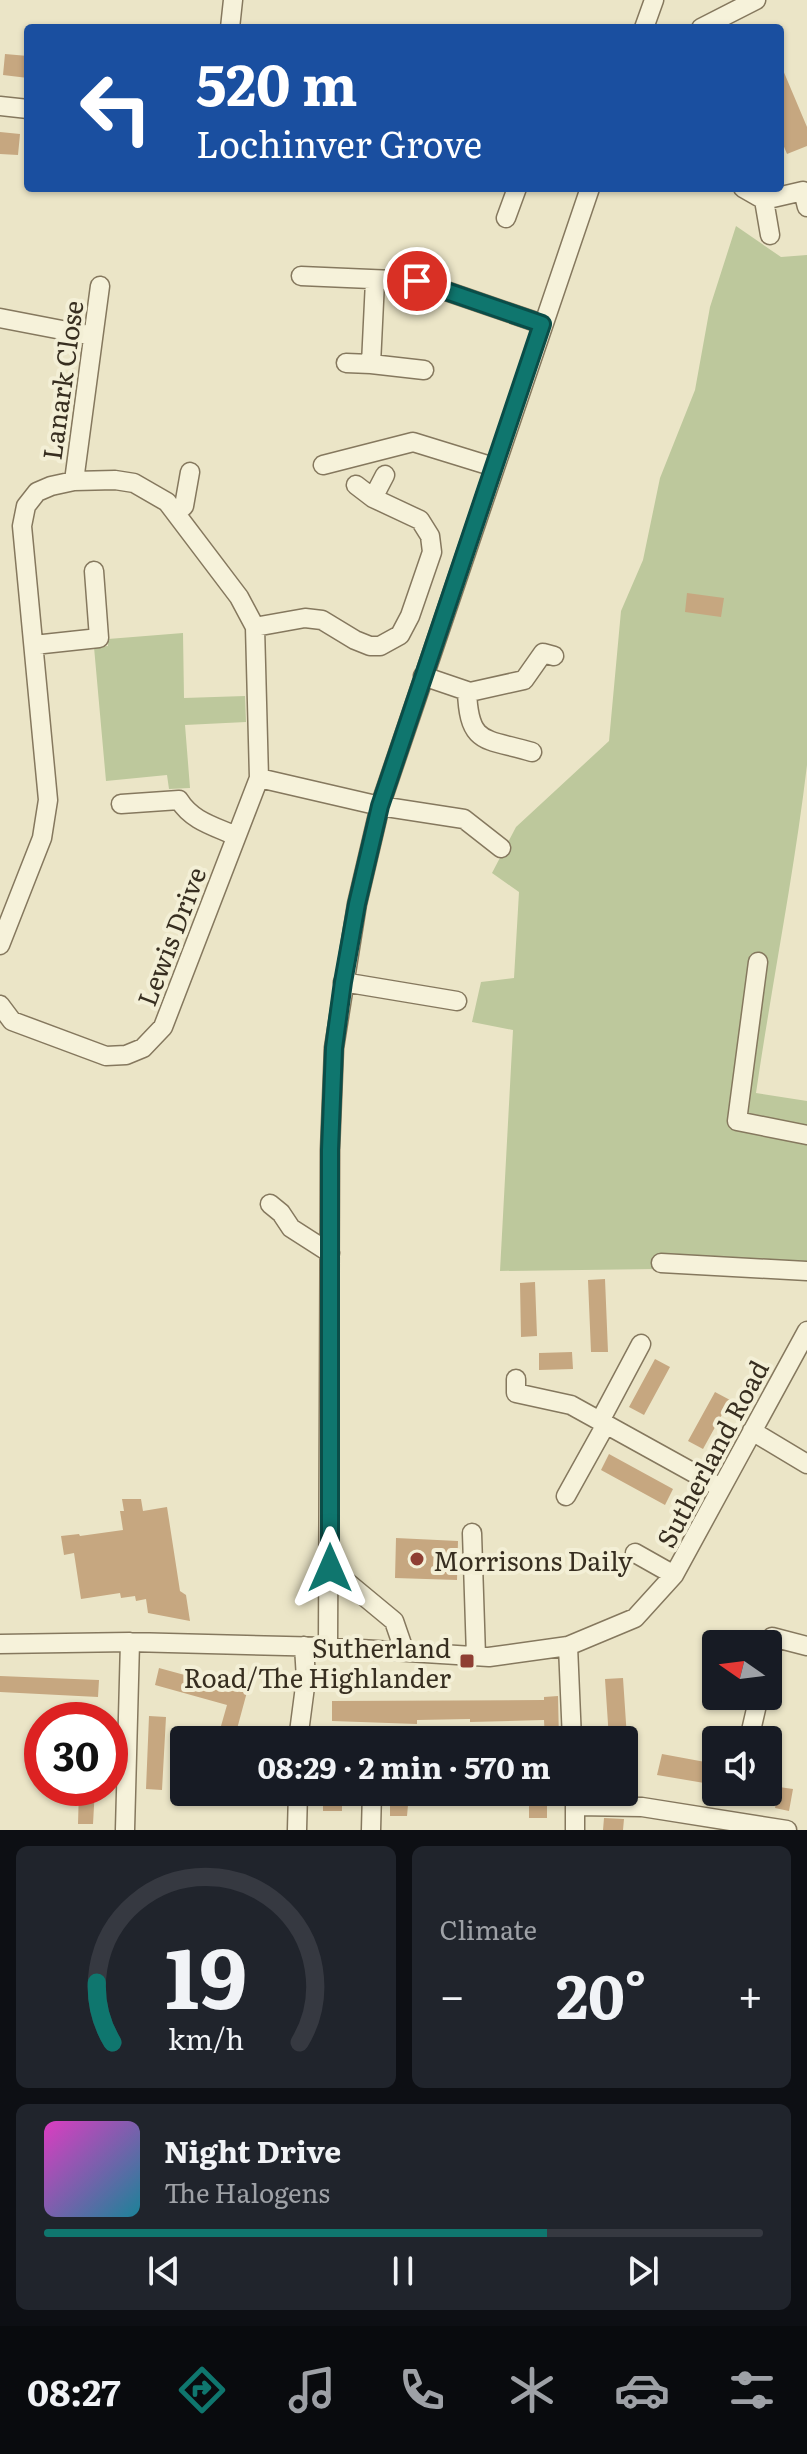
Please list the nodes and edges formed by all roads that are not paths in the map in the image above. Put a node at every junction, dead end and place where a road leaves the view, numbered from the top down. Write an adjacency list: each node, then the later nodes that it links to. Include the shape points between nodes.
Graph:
1 (233, 0): 4 (street)
2 (654, 0): 5 (street)
3 (756, 0): 6 (street)
4 (230, 24)
5 (645, 24)
6 (709, 24)
7 (0, 106): 8 (street)
8 (24, 109)
9 (516, 192): 14 (street)
10 (589, 192): 20 (street)
11 (750, 192): 12 (street)
12 (764, 200): 13 (street, via 803,191); 15 (street)
13 (807, 207)
14 (506, 218)
15 (770, 235)
16 (301, 276): 17 (street)
17 (375, 281): 20 (street, via 417,281); 23 (street)
18 (100, 286): 21 (street, Lanark Close)
19 (0, 318): 21 (street)
20 (542, 324): 26 (street)
21 (93, 336): 29 (street, Lanark Close)
22 (346, 363): 23 (street)
23 (371, 364): 24 (street)
24 (424, 370)
25 (323, 465): 26 (street, via 413,442)
26 (494, 467): 37 (street)
27 (190, 472): 32 (street, via 184,506)
28 (385, 475): 31 (street)
29 (74, 481): 32 (street, Lewis Drive, via 134,483 167,502); 35 (street, Lewis Drive, via 37,492 26,506 22,526)
30 (356, 485): 31 (street)
31 (373, 498): 34 (street, via 420,520 430,536 432,552 400,635 370,646 322,620)
32 (176, 514): 34 (street, Lewis Drive, via 239,597)
33 (94, 571): 35 (street, via 99,638)
34 (255, 627): 40 (street, Lewis Drive)
35 (34, 645): 45 (street, Lewis Drive, via 47,819)
36 (554, 656): 38 (street, via 543,653 524,680)
37 (423, 676): 38 (street); 42 (street)
38 (467, 691): 39 (street, via 468,717 476,732)
39 (532, 752)
40 (259, 778): 42 (street); 43 (street, Lewis Drive)
41 (121, 804): 43 (street, via 179,800 195,819)
42 (380, 806): 44 (street, via 464,819); 47 (street)
43 (236, 836): 49 (street, Lewis Drive, via 163,1027 143,1048 106,1056 12,1021)
44 (501, 848)
45 (0, 945)
46 (758, 962): 51 (street, via 737,1121)
47 (343, 982): 48 (street); 53 (street, via 334,1048)
48 (457, 1001)
49 (4, 1011): 50 (street)
50 (0, 1036)
51 (807, 1135)
52 (270, 1204): 53 (street, via 291,1228)
53 (330, 1253): 66 (street)
54 (661, 1263): 55 (street)
55 (807, 1271)
56 (807, 1331): 60 (street, Sutherland Road)
57 (641, 1344): 59 (street)
58 (516, 1379): 59 (street, via 516,1393 557,1400)
59 (603, 1423): 62 (street); 63 (street)
60 (752, 1431): 61 (street); 62 (street, Sutherland Road)
61 (807, 1464)
62 (721, 1488): 67 (street, Sutherland Road)
63 (566, 1496)
64 (472, 1533): 76 (street)
65 (635, 1553): 67 (street)
66 (330, 1568): 74 (street); 75 (street, via 394,1621)
67 (674, 1575): 72 (street, Sutherland Road, via 635,1618)
68 (782, 1640): 73 (street)
69 (130, 1642): 70 (street, Sutherland Road); 71 (street, Sutherland Road); 85 (street)
70 (0, 1644)
71 (304, 1646): 74 (street, Sutherland Road); 77 (street)
72 (568, 1646): 76 (street, Sutherland Road); 78 (street)
73 (807, 1646)
74 (328, 1647): 75 (street, Sutherland Road)
75 (404, 1650): 76 (street, Sutherland Road)
76 (476, 1656)
77 (300, 1726)
78 (571, 1726)
79 (298, 1806): 86 (street)
80 (372, 1806): 87 (street)
81 (575, 1806): 84 (street)
82 (634, 1806): 89 (street)
83 (357, 1829): 87 (street)
84 (573, 1829)
85 (125, 1830)
86 (297, 1830)
87 (371, 1830): 88 (street)
88 (380, 1830)
89 (787, 1830)

